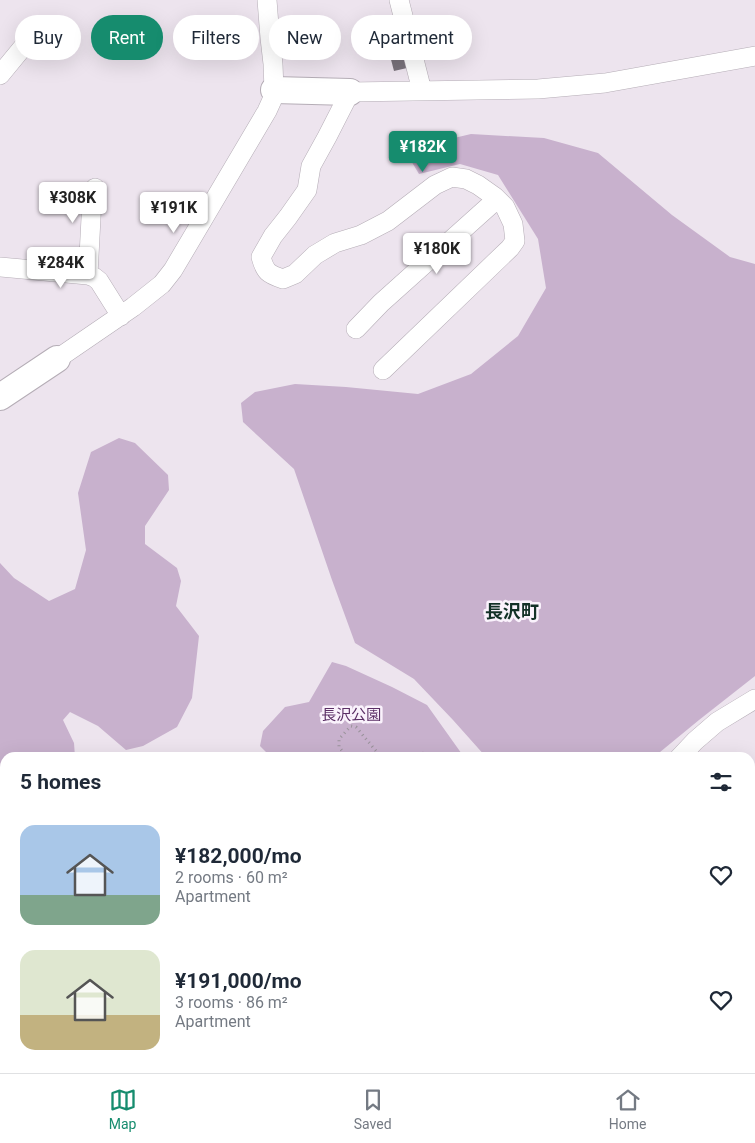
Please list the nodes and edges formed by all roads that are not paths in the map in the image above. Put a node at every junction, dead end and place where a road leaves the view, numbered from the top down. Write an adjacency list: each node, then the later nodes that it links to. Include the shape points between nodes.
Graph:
1 (267, 0): 6 (street)
2 (400, 0): 7 (street)
3 (755, 56): 7 (street, via 605,83 538,89)
4 (15, 57): 5 (street)
5 (0, 75)
6 (274, 90): 8 (street); 13 (street, via 267,111 172,270 162,284)
7 (422, 90): 8 (street)
8 (350, 92): 10 (street, via 311,166 307,190 261,257 264,268 273,276 283,279 295,274 315,255 388,221 452,177 466,179)
9 (95, 188): 12 (street)
10 (497, 199): 14 (street); 16 (street, via 513,224 515,241)
11 (0, 267): 12 (street)
12 (88, 274): 13 (street, via 99,281)
13 (120, 316): 15 (street)
14 (356, 329)
15 (57, 359): 17 (street)
16 (383, 370)
17 (0, 397)
18 (755, 699): 19 (street, via 717,722)
19 (685, 752)

